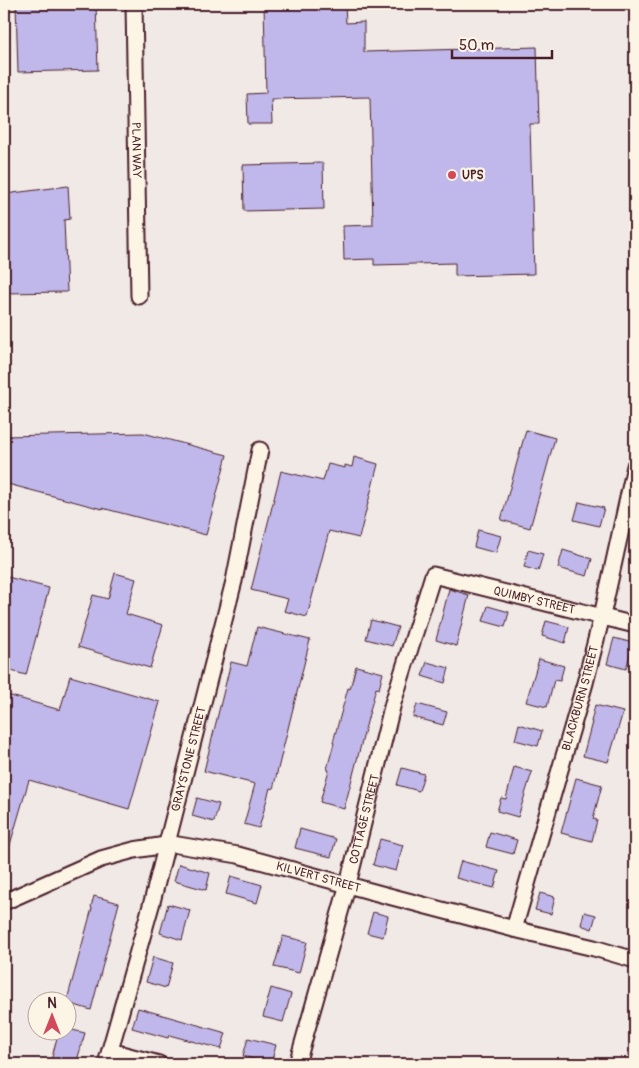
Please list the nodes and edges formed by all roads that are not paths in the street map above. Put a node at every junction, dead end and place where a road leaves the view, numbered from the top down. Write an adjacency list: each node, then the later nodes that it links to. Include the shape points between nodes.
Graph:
1 (134, 4): 2 (street, PLAN WAY)
2 (139, 296)
3 (260, 450): 9 (street, GRAYSTONE STREET, via 234,581)
4 (635, 466): 5 (street, BLACKBURN STREET)
5 (631, 502): 7 (street, BLACKBURN STREET)
6 (433, 575): 7 (street, QUIMBY STREET); 10 (street, COTTAGE STREET, via 393,703)
7 (602, 616): 8 (street, QUIMBY STREET); 12 (street, BLACKBURN STREET)
8 (635, 625)
9 (166, 845): 10 (street, KILVERT STREET, via 238,854); 11 (street, KILVERT STREET, via 100,860); 14 (street, GRAYSTONE STREET)
10 (348, 884): 12 (street, KILVERT STREET); 16 (street, COTTAGE STREET)
11 (4, 902)
12 (514, 929): 13 (street, KILVERT STREET)
13 (635, 960)
14 (108, 1058): 15 (street)
15 (159, 1064)
16 (297, 1064)

